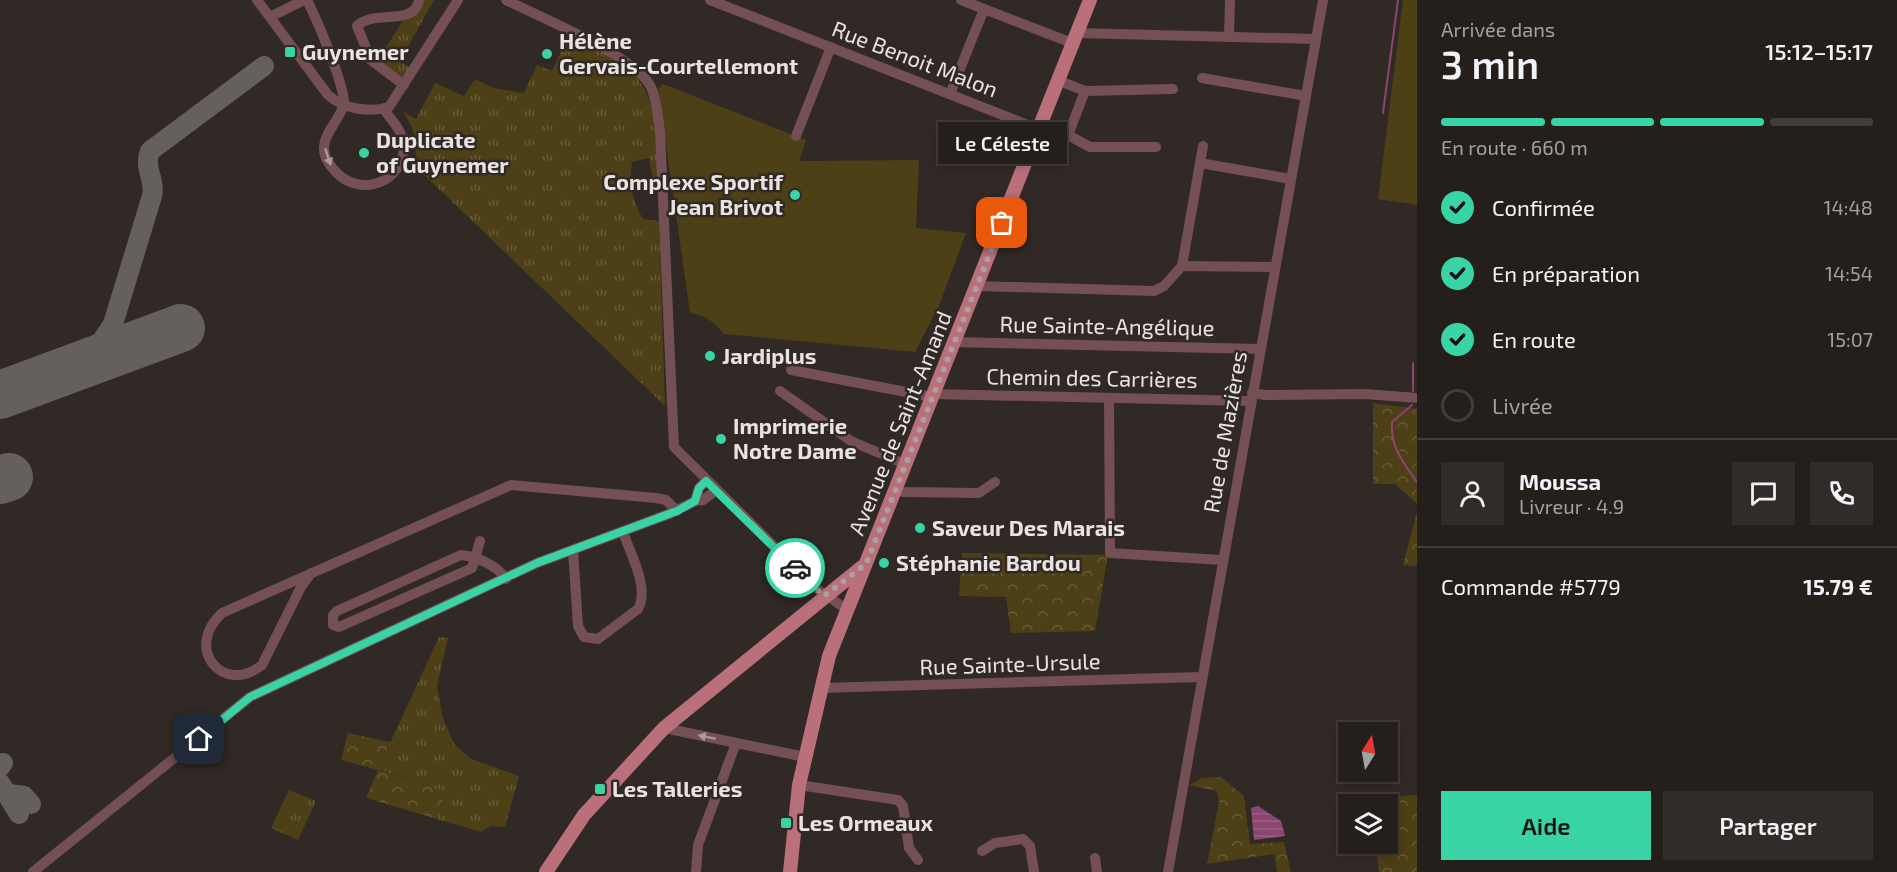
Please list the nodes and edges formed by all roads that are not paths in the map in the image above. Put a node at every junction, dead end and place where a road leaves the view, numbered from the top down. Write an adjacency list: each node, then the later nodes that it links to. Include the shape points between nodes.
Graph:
1 (257, 0): 12 (street)
2 (306, 0): 12 (street); 24 (street, via 343,94)
3 (419, 0): 19 (street, via 412,14 382,16 357,26 370,60)
4 (458, 0): 19 (street)
5 (506, 0): 44 (street, via 622,58 650,85 660,132 672,440 677,453)
6 (710, 0): 16 (street, Rue Benoit Malon)
7 (961, 0): 11 (street)
8 (1090, 0): 14 (main road, Avenue de Saint-Amand)
9 (1230, 0): 13 (street)
10 (1323, 0): 15 (street, Rue de Mazières)
11 (984, 9): 14 (street); 22 (street)
12 (270, 17): 24 (street, via 328,95)
13 (1229, 37): 14 (street); 15 (street)
14 (1075, 38): 18 (main road, Avenue de Saint-Amand)
15 (1316, 39): 23 (street, Rue de Mazières)
16 (831, 47): 22 (street, Rue Benoit Malon); 27 (street)
17 (1202, 78): 23 (street)
18 (1057, 80): 21 (street); 26 (main road, Avenue de Saint-Amand)
19 (404, 85): 25 (street)
20 (1173, 89): 21 (street)
21 (1085, 91): 29 (street, via 1068,135 1090,147)
22 (950, 94): 26 (street, Rue Benoit Malon)
23 (1306, 96): 31 (street, Rue de Mazières)
24 (343, 105): 25 (street); 25 (street, one-way to 25, via 325,139 326,154 338,174 358,185 388,178 399,167 404,152 402,136)
25 (384, 109)
26 (1038, 129): 34 (main road, Avenue de Saint-Amand)
27 (796, 135)
28 (1203, 146): 30 (street)
29 (1156, 147)
30 (1200, 163): 31 (street); 32 (street)
31 (1291, 179): 33 (street, Rue de Mazières)
32 (1182, 266): 33 (street); 34 (street, via 1154,291)
33 (1274, 267): 36 (street, Rue de Mazières)
34 (977, 286): 35 (main road, Avenue de Saint-Amand)
35 (954, 342): 36 (street, Rue Sainte-Angélique); 39 (main road, Avenue de Saint-Amand)
36 (1260, 349): 40 (street, Rue de Mazières)
37 (791, 370): 39 (street, Chemin des Carrières)
38 (780, 391): 43 (street, via 851,441)
39 (932, 396): 42 (street, Chemin des Carrières); 43 (main road, Avenue de Saint-Amand)
40 (1251, 397): 41 (street, Chemin des Carrières); 42 (street, Chemin des Carrières); 54 (street, Rue de Mazières)
41 (1417, 398)
42 (1109, 399): 54 (street, via 1110,553)
43 (905, 464): 46 (main road, Avenue de Saint-Amand)
44 (706, 481): 47 (street); 48 (street)
45 (995, 482): 46 (street, via 979,493)
46 (896, 490): 55 (main road, Avenue de Saint-Amand)
47 (715, 491): 48 (street); 58 (street)
48 (695, 501): 49 (street)
49 (677, 511): 50 (street); 56 (street, via 666,500 656,498 511,485)
50 (623, 532): 52 (street); 52 (street, via 641,588 641,604 598,639 584,637 578,626)
51 (480, 541): 53 (street)
52 (573, 550): 57 (street)
53 (475, 559): 53 (street, via 461,555 337,611 333,625 339,627 472,568); 57 (street, via 500,570)
54 (1222, 560): 60 (street, Rue de Mazières)
55 (866, 564): 58 (main road); 59 (main road, Avenue de Saint-Amand)
56 (311, 573): 56 (street, via 222,613 211,623 206,634 207,656 212,664 242,676 262,665)
57 (506, 579): 69 (street, via 250,697)
58 (824, 596): 59 (street); 62 (main road)
59 (846, 609): 61 (main road, Avenue de Saint-Amand)
60 (1201, 677): 61 (street, Rue Sainte-Ursule); 75 (street, Rue de Mazières)
61 (820, 688): 64 (main road, Avenue de Saint-Amand)
62 (664, 728): 63 (street, one-way to 62); 70 (main road, via 584,815)
63 (736, 743): 64 (street); 71 (street, via 698,845)
64 (805, 757): 65 (main road, Avenue de Saint-Amand)
65 (799, 785): 68 (street, via 898,800 903,806 909,848); 72 (main road, Avenue de Saint-Amand)
66 (982, 851): 73 (street, via 995,843 1023,839 1030,846)
67 (1095, 858): 74 (street)
68 (918, 860)
69 (33, 872)
70 (546, 872)
71 (696, 872)
72 (790, 872)
73 (1034, 872)
74 (1097, 872)
75 (1168, 872)

